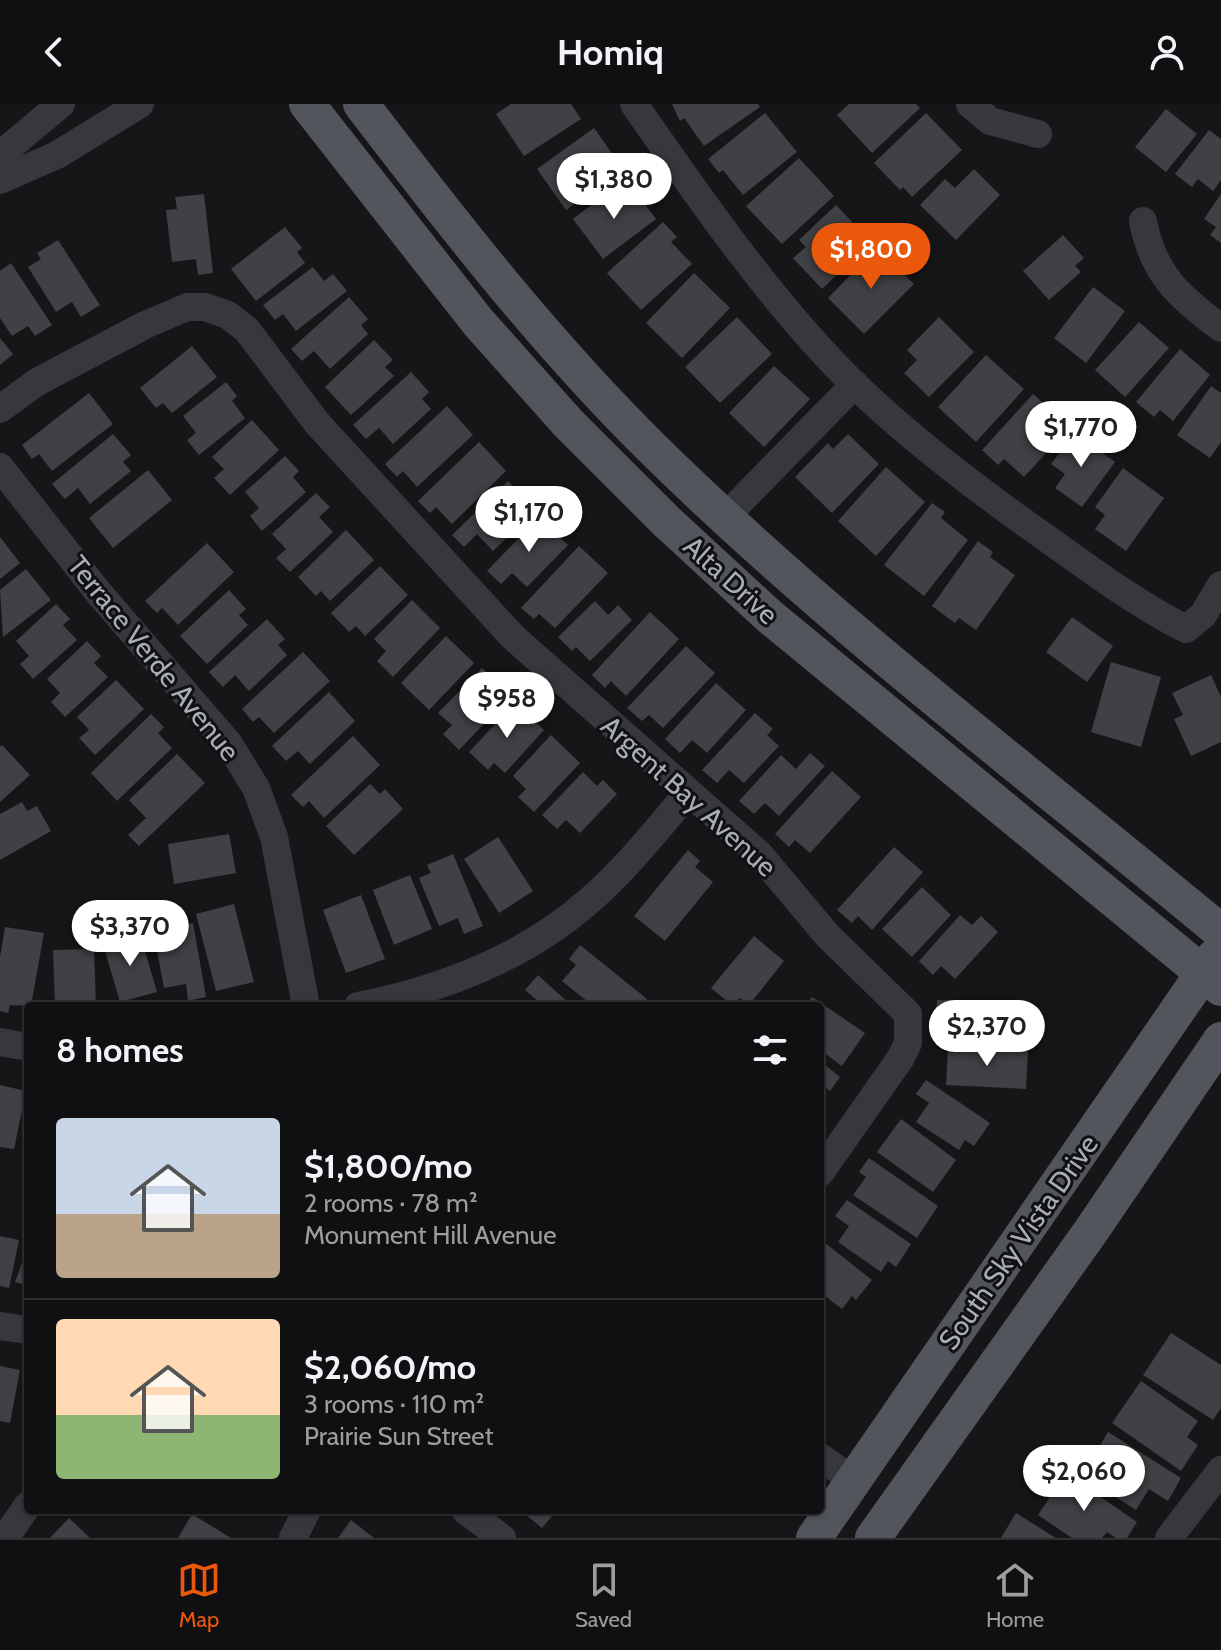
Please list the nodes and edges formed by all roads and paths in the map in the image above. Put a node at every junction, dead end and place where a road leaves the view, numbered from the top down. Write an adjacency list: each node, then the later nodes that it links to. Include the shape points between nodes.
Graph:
1 (61, 104): 8 (street)
2 (140, 104): 9 (street, via 57,155)
3 (307, 104): 19 (main road, Alta Drive, via 478,322 666,521 769,616)
4 (361, 104): 15 (main road, Alta Drive, via 560,350)
5 (634, 104): 12 (street, via 764,281)
6 (970, 104): 7 (street, via 990,121)
7 (1038, 134)
8 (0, 155)
9 (0, 180)
10 (1143, 221): 11 (street, via 1149,252 1163,275)
11 (1221, 328)
12 (855, 384): 15 (street); 16 (street, via 987,497 1142,606 1186,629 1203,615)
13 (0, 409): 17 (street, Argent Bay Avenue, via 37,382 187,307 228,315 247,330 317,423 513,637)
14 (0, 467): 20 (street, Terrace Verde Avenue, via 98,592 229,744 256,788 274,837)
15 (725, 517): 18 (main road, Alta Drive, via 815,598)
16 (1221, 585)
17 (689, 792): 21 (street, via 600,890 549,930 470,974); 25 (street, Argent Bay Avenue, via 760,855 827,935 908,1014 908,1043 900,1059)
18 (1221, 932)
19 (1215, 970): 30 (main road, South Sky Vista Drive)
20 (305, 1002)
21 (377, 1002)
22 (1221, 1040): 38 (main road, South Sky Vista Drive)
23 (0, 1042): 24 (street)
24 (24, 1046)
25 (824, 1167)
26 (0, 1326): 27 (street)
27 (24, 1329)
28 (824, 1460): 30 (street)
29 (1221, 1470): 39 (street)
30 (854, 1481): 37 (main road, South Sky Vista Drive)
31 (24, 1511): 34 (street)
32 (305, 1514): 35 (street)
33 (470, 1514): 36 (street)
34 (5, 1538)
35 (293, 1538)
36 (502, 1538)
37 (814, 1538)
38 (873, 1538)
39 (1169, 1538)

